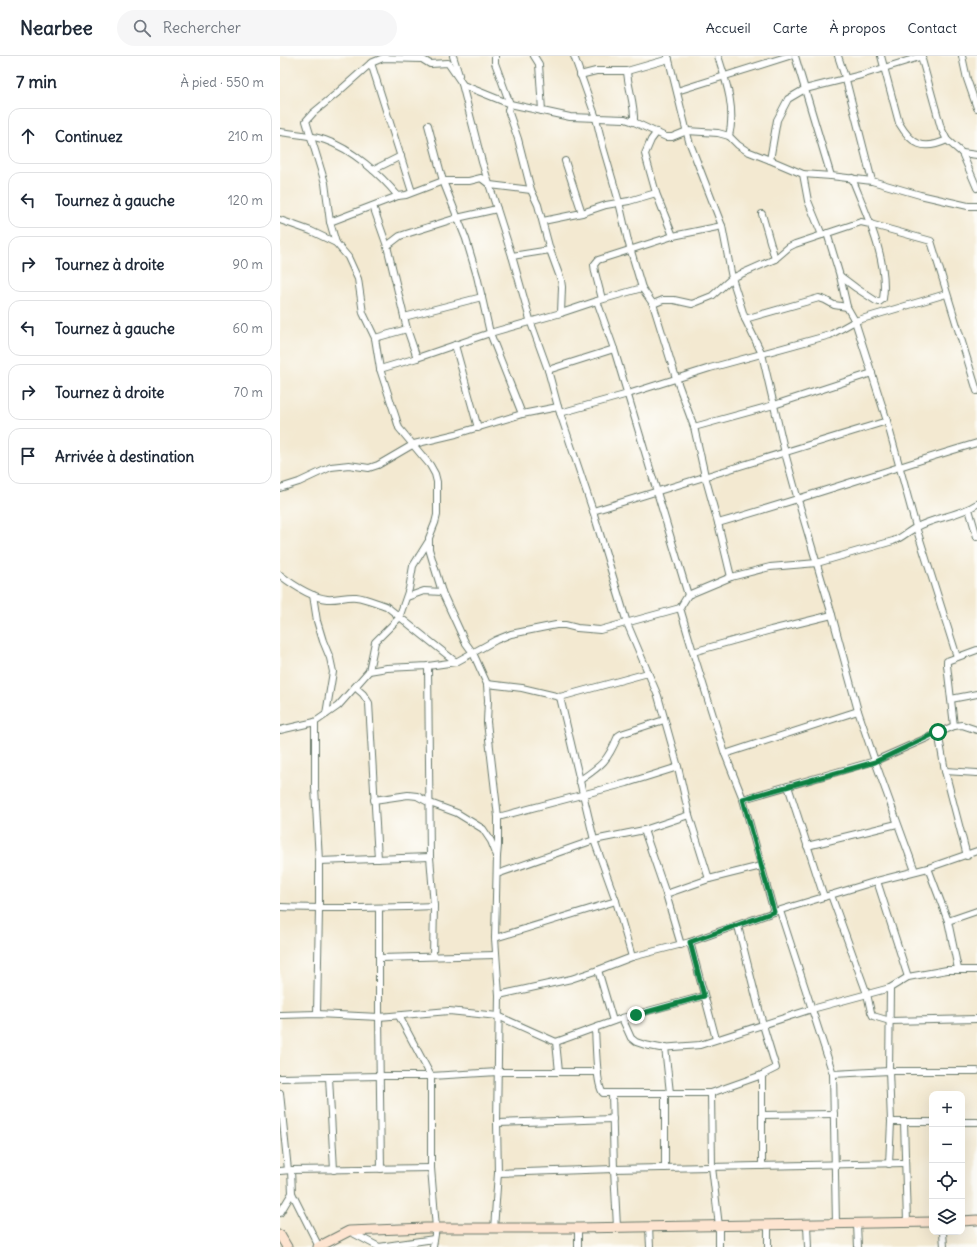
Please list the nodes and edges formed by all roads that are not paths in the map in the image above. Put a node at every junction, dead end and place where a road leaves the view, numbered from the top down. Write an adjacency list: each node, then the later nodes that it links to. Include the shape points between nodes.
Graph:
1 (452, 56): 19 (street)
2 (495, 56): 22 (street, via 495,63)
3 (534, 56): 24 (street, via 539,64)
4 (574, 56): 16 (street)
5 (718, 56): 17 (street)
6 (789, 56): 17 (street)
7 (795, 56): 20 (street)
8 (838, 56): 18 (street)
9 (881, 56): 14 (street)
10 (922, 56): 14 (street); 33 (street, via 941,128)
11 (962, 56): 23 (street)
12 (668, 57): 15 (street); 21 (street)
13 (371, 63): 19 (street, via 383,58 422,59 430,64 448,63); 32 (street, via 308,118 306,121); 36 (street)
14 (884, 68): 18 (street); 33 (street, via 899,123 905,132 916,142 929,146)
15 (627, 71): 16 (street, via 596,71); 26 (street, via 635,113)
16 (580, 75): 25 (street)
17 (725, 76): 21 (street); 31 (street, via 732,110)
18 (846, 80): 20 (street); 44 (street)
19 (463, 85): 22 (street); 45 (street)
20 (805, 88): 37 (street, via 788,99 777,120); 41 (street)
21 (677, 91): 28 (street)
22 (510, 104): 24 (street); 47 (street, via 508,110)
23 (977, 108)
24 (542, 112): 25 (street)
25 (596, 118): 26 (street, via 625,119); 51 (street)
26 (634, 122): 30 (street)
27 (428, 125): 43 (street)
28 (687, 131): 30 (street, via 672,137); 31 (street); 62 (street)
29 (280, 132): 32 (street)
30 (657, 132): 49 (street, via 646,154)
31 (729, 136): 37 (street, via 746,151)
32 (310, 137): 39 (street, via 325,140 341,148); 60 (street, via 325,183)
33 (947, 140): 34 (street)
34 (962, 153): 35 (street); 46 (street)
35 (977, 155)
36 (401, 156): 39 (street); 48 (street)
37 (770, 160): 40 (street)
38 (565, 161): 55 (street)
39 (373, 170): 50 (street)
40 (804, 174): 41 (street); 63 (street, via 808,201)
41 (831, 176): 42 (street)
42 (852, 178): 44 (street); 61 (street)
43 (443, 181): 45 (street, via 469,181 481,178); 48 (street); 57 (street)
44 (872, 181): 53 (street, via 920,195)
45 (490, 185): 47 (street); 54 (street)
46 (977, 188)
47 (531, 190): 59 (street)
48 (412, 192): 50 (street)
49 (656, 192): 51 (street); 64 (street)
50 (398, 196): 52 (street)
51 (619, 202): 55 (street); 68 (street)
52 (373, 206): 60 (street); 66 (street)
53 (977, 206)
54 (497, 209): 57 (street); 69 (street)
55 (582, 213): 59 (street)
56 (762, 214): 70 (street)
57 (457, 218): 66 (street, via 400,236); 75 (street, via 466,239)
58 (280, 220): 65 (street)
59 (543, 221): 67 (street)
60 (330, 222): 65 (street)
61 (870, 224): 63 (street, via 861,222); 71 (street, via 882,269 883,299 876,301); 74 (street, via 931,241)
62 (722, 226): 64 (street); 72 (street)
63 (824, 234): 70 (street, via 789,247); 71 (street)
64 (673, 236): 68 (street)
65 (336, 243): 86 (street, via 348,257 357,275 363,312)
66 (387, 246): 80 (street)
67 (550, 250): 69 (street); 79 (street, via 562,287)
68 (632, 250): 73 (street); 76 (street, via 598,260 594,265)
69 (512, 256): 83 (street)
70 (775, 260): 72 (street)
71 (840, 276): 78 (street)
72 (732, 278): 77 (street, via 712,296 692,304 663,300); 81 (street)
73 (642, 288): 76 (street); 77 (street)
74 (946, 294): 82 (street); 95 (street)
75 (482, 297): 80 (street); 85 (street)
76 (600, 300): 79 (street); 88 (street)
77 (653, 304): 94 (street)
78 (848, 307): 81 (street, via 834,305 819,298); 82 (street)
79 (561, 313): 83 (street)
80 (404, 317): 84 (street)
81 (745, 319): 89 (street)
82 (855, 321): 89 (street, via 830,335); 93 (street)
83 (531, 323): 85 (street); 92 (street)
84 (407, 329): 86 (street); 90 (street)
85 (490, 333): 87 (street); 100 (street)
86 (374, 338): 91 (street)
87 (455, 345): 90 (street); 103 (street)
88 (614, 349): 92 (street); 96 (street)
89 (762, 354): 94 (street); 97 (street)
90 (417, 358): 91 (street)
91 (380, 369): 105 (street, via 399,428)
92 (548, 370): 98 (street)
93 (872, 373): 97 (street); 101 (street)
94 (676, 378): 96 (street); 102 (street)
95 (977, 391)
96 (628, 394): 99 (street); 110 (street)
97 (774, 405): 102 (street); 106 (street)
98 (558, 407): 99 (street); 100 (street)
99 (560, 413): 114 (street)
100 (522, 414): 103 (street)
101 (887, 421): 106 (street); 107 (street)
102 (694, 427): 108 (street)
103 (478, 428): 105 (street)
104 (977, 443): 107 (street)
105 (414, 444): 109 (street, via 369,468 349,465 331,467); 118 (street, via 430,465 437,482 437,515)
106 (785, 453): 108 (street); 111 (street)
107 (899, 466): 111 (street); 116 (street)
108 (705, 476): 110 (street); 115 (street)
109 (280, 488)
110 (656, 491): 114 (street); 124 (street)
111 (798, 500): 115 (street); 119 (street)
112 (977, 504): 113 (street)
113 (969, 509): 116 (street); 117 (street)
114 (593, 511): 129 (street)
115 (718, 523): 121 (street)
116 (916, 527): 119 (street, via 897,539); 133 (street)
117 (977, 537)
118 (428, 542): 122 (street); 125 (street, via 413,566)
119 (817, 563): 121 (street, via 770,567); 127 (street)
120 (280, 575): 123 (street)
121 (731, 577): 124 (street)
122 (442, 592): 125 (street, via 424,591); 132 (street, via 465,642)
123 (314, 595): 128 (street, via 327,599 355,597 374,602 386,606); 144 (street, via 317,621 333,672)
124 (688, 595): 126 (street)
125 (407, 597): 128 (street)
126 (680, 608): 129 (street); 131 (street)
127 (832, 615): 131 (street); 143 (street)
128 (399, 618): 134 (street); 136 (street, via 375,642)
129 (627, 623): 132 (street, via 600,630 556,625 511,634); 137 (street)
130 (977, 650): 133 (street)
131 (692, 652): 151 (street)
132 (473, 653): 134 (street); 138 (street)
133 (957, 657): 142 (street, via 947,661 946,665)
134 (456, 662): 135 (street)
135 (428, 666): 136 (street); 161 (street)
136 (369, 671): 139 (street)
137 (648, 673): 141 (street); 145 (street, via 658,696)
138 (487, 684): 141 (street, via 522,688); 163 (street, via 487,722)
139 (355, 687): 144 (street, via 338,706); 160 (street, via 369,703)
140 (977, 694): 142 (street)
141 (560, 697): 156 (street)
142 (951, 699): 147 (street)
143 (858, 711): 151 (street); 152 (street)
144 (326, 714): 146 (street)
145 (664, 720): 153 (street); 156 (street, via 618,736 606,760)
146 (315, 722): 148 (street); 173 (street)
147 (954, 726): 149 (street, via 962,725); 150 (street)
148 (280, 730)
149 (977, 730)
150 (938, 732): 152 (street); 154 (street)
151 (725, 754): 159 (street)
152 (875, 762): 157 (street); 164 (street)
153 (678, 767): 158 (street); 162 (street)
154 (945, 771): 155 (street); 170 (street)
155 (977, 773)
156 (579, 781): 158 (street)
157 (788, 786): 159 (street); 167 (street)
158 (582, 795): 163 (street); 166 (street)
159 (743, 799): 174 (street)
160 (374, 800): 161 (street, via 408,795 417,796); 172 (street)
161 (430, 803): 169 (street, via 457,813 483,829); 171 (street)
162 (689, 815): 165 (street); 178 (street)
163 (498, 817): 169 (street)
164 (897, 824): 167 (street); 176 (street)
165 (644, 830): 166 (street); 180 (street)
166 (594, 840): 177 (street); 182 (street)
167 (807, 846): 181 (street)
168 (977, 852): 170 (street)
169 (497, 856): 177 (street)
170 (967, 856): 175 (street)
171 (430, 857): 172 (street); 183 (street)
172 (378, 859): 173 (street)
173 (319, 861): 186 (street)
174 (761, 866): 178 (street); 187 (street)
175 (928, 868): 176 (street); 189 (street)
176 (915, 871): 179 (street)
177 (497, 874): 191 (street)
178 (709, 879): 180 (street)
179 (877, 881): 181 (street); 201 (street)
180 (666, 894): 193 (street)
181 (827, 896): 187 (street); 203 (street)
182 (616, 901): 191 (street); 196 (street)
183 (434, 906): 185 (street); 195 (street)
184 (280, 907): 186 (street)
185 (379, 908): 186 (street); 197 (street)
186 (319, 909): 207 (street)
187 (777, 911): 190 (street); 206 (street)
188 (977, 911): 189 (street)
189 (948, 921): 198 (street)
190 (738, 926): 192 (street); 216 (street)
191 (495, 938): 194 (street)
192 (690, 942): 193 (street); 205 (street)
193 (681, 945): 196 (street)
194 (496, 955): 195 (street); 204 (street)
195 (433, 956): 197 (street)
196 (632, 957): 199 (street)
197 (380, 958): 211 (street)
198 (958, 969): 200 (street); 201 (street)
199 (598, 970): 204 (street, via 545,986); 214 (street)
200 (977, 970)
201 (908, 977): 202 (street)
202 (890, 988): 203 (street); 215 (street)
203 (868, 994): 206 (street); 215 (street, via 873,1016)
204 (498, 995): 210 (street)
205 (704, 996): 212 (street); 218 (street)
206 (812, 1009): 216 (street); 226 (street)
207 (317, 1014): 208 (street); 211 (street)
208 (280, 1015)
209 (399, 1016): 210 (street, via 449,1010); 211 (street); 229 (street)
210 (498, 1016): 219 (street); 223 (street)
211 (379, 1017): 228 (street)
212 (622, 1018): 214 (street); 220 (street, via 630,1038 645,1045)
213 (977, 1019): 215 (street)
214 (614, 1021): 217 (street)
215 (890, 1021): 221 (street)
216 (763, 1025): 218 (street); 227 (street, via 776,1067)
217 (595, 1028): 219 (street); 225 (street)
218 (716, 1039): 220 (street, via 700,1045)
219 (556, 1042): 224 (street)
220 (665, 1047): 234 (street)
221 (889, 1070): 222 (street); 226 (street); 239 (street)
222 (977, 1071)
223 (498, 1072): 224 (street); 229 (street); 244 (street)
224 (559, 1072): 225 (street)
225 (598, 1072): 233 (street, via 601,1092)
226 (833, 1074): 236 (street)
227 (762, 1075): 235 (street); 237 (street)
228 (380, 1076): 229 (street); 230 (street); 253 (street)
229 (430, 1076): 250 (street)
230 (329, 1077): 231 (street); 255 (street)
231 (280, 1078)
232 (280, 1093): 254 (street)
233 (612, 1093): 234 (street); 238 (street)
234 (668, 1093): 235 (street); 252 (street)
235 (711, 1093): 249 (street)
236 (834, 1114): 237 (street); 247 (street)
237 (762, 1115): 248 (street)
238 (613, 1119): 244 (street); 251 (street)
239 (891, 1122): 240 (street); 245 (street)
240 (904, 1122): 241 (street); 246 (street)
241 (929, 1122)
242 (965, 1122): 243 (street)
243 (977, 1122)
244 (497, 1123): 257 (street)
245 (889, 1164): 246 (street); 247 (street)
246 (905, 1164): 262 (street)
247 (835, 1165): 248 (street); 264 (street)
248 (762, 1166): 249 (street)
249 (712, 1167): 252 (street); 269 (street)
250 (431, 1168): 253 (street); 271 (street)
251 (614, 1168): 252 (street); 257 (street); 270 (street)
252 (664, 1168)
253 (381, 1169): 255 (street)
254 (290, 1170): 255 (street); 256 (street); 258 (street)
255 (334, 1170)
256 (280, 1171)
257 (498, 1173): 273 (street)
258 (292, 1194): 259 (street); 279 (street)
259 (280, 1213)
260 (977, 1220): 261 (main road)
261 (965, 1221)
262 (907, 1222): 263 (main road); 265 (main road)
263 (929, 1222)
264 (836, 1224): 265 (main road); 267 (main road)
265 (857, 1224): 287 (street)
266 (768, 1225): 267 (main road); 269 (main road); 285 (street)
267 (807, 1225): 286 (street)
268 (649, 1226): 269 (main road); 270 (main road); 283 (street)
269 (719, 1226): 284 (street)
270 (617, 1227): 272 (main road)
271 (436, 1228): 273 (main road); 274 (main road); 277 (street)
272 (578, 1228): 273 (main road); 282 (street)
273 (494, 1229)
274 (349, 1231): 279 (main road); 280 (street)
275 (280, 1235): 278 (main road)
276 (943, 1235): 288 (street)
277 (434, 1239): 280 (street); 281 (street)
278 (286, 1247)
279 (318, 1247)
280 (379, 1247)
281 (433, 1247)
282 (578, 1247)
283 (650, 1247)
284 (719, 1247)
285 (768, 1247)
286 (808, 1247)
287 (858, 1247)
288 (944, 1247)

